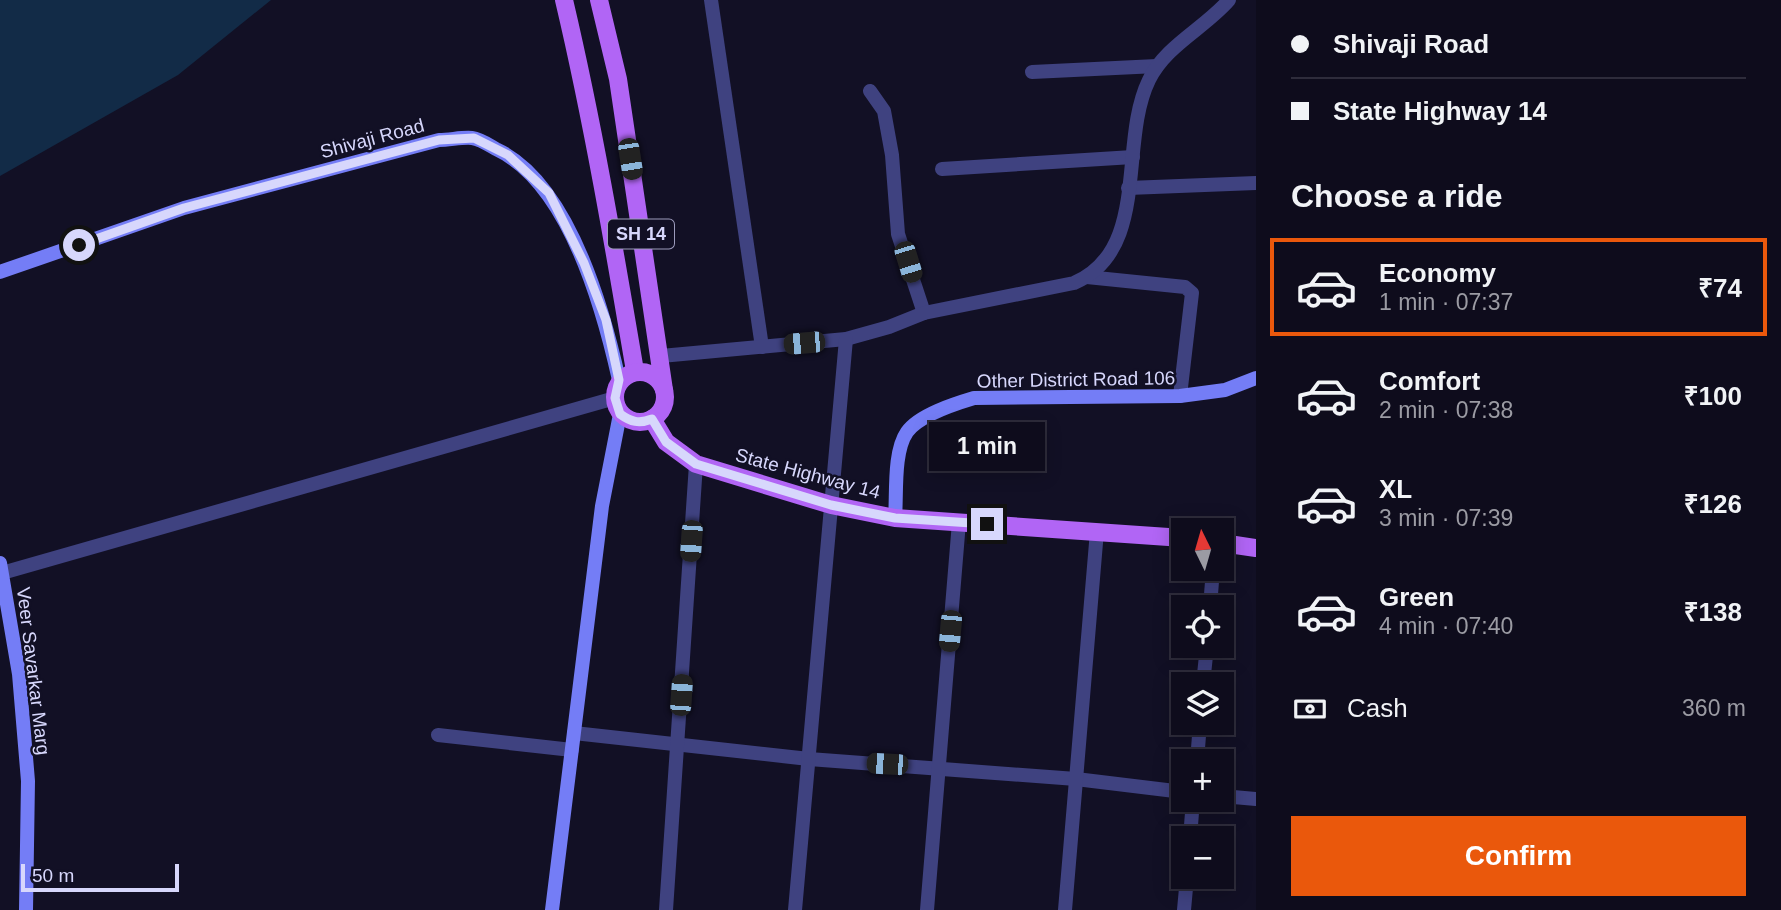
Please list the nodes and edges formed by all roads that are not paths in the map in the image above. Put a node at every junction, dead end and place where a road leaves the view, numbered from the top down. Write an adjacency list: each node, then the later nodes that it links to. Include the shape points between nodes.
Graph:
1 (564, 0): 20 (main road, SH 14, via 584,83)
2 (599, 0): 17 (main road, SH 14, via 618,79)
3 (710, 0): 16 (street)
4 (1228, 0): 5 (street)
5 (1157, 66): 6 (street); 8 (street, via 1142,102)
6 (1032, 72)
7 (870, 91): 14 (street, via 884,111 898,234)
8 (1133, 157): 9 (street); 11 (street)
9 (942, 169)
10 (1256, 183): 11 (street)
11 (1128, 188): 13 (street, via 1121,233 1111,254)
12 (0, 272): 20 (street, Shivaji Road, via 184,208 439,140 474,138 508,155 549,193 606,320)
13 (1087, 277): 14 (street); 21 (street, via 1189,289)
14 (924, 313): 15 (street)
15 (846, 339): 16 (street); 24 (street)
16 (762, 347): 17 (street)
17 (661, 356): 19 (main road, SH 14)
18 (1256, 378): 21 (street, Other District Road 106, via 1225,390)
19 (664, 390): 20 (main road, via 653,375); 22 (main road, via 663,406)
20 (622, 391): 22 (main road, via 635,422); 31 (street); 32 (street, via 602,506)
21 (1180, 396): 25 (street, Other District Road 106, via 974,398 948,406 907,432 899,449)
22 (652, 419): 23 (main road, State Highway 14, via 666,442)
23 (696, 464): 24 (main road, State Highway 14); 34 (street)
24 (831, 505): 25 (main road, State Highway 14); 36 (street)
25 (895, 518): 26 (main road, State Highway 14)
26 (959, 522): 27 (main road, State Highway 14); 37 (street)
27 (1097, 531): 28 (main road, State Highway 14); 38 (street)
28 (1171, 537)
29 (1234, 545): 30 (main road)
30 (1256, 548)
31 (1, 568): 43 (street, Veer Savarkar Marg, via 19,674 28,781)
32 (574, 733): 34 (street); 35 (street)
33 (438, 735): 35 (street)
34 (677, 746): 36 (street); 45 (street)
35 (572, 750): 44 (street)
36 (809, 759): 37 (street); 46 (street)
37 (939, 768): 38 (street); 47 (street)
38 (1076, 779): 39 (street); 48 (street)
39 (1171, 791)
40 (1234, 797): 41 (street)
41 (1256, 799)
42 (1186, 889): 49 (street)
43 (26, 910)
44 (552, 910)
45 (666, 910)
46 (795, 910)
47 (927, 910)
48 (1065, 910)
49 (1184, 910)

